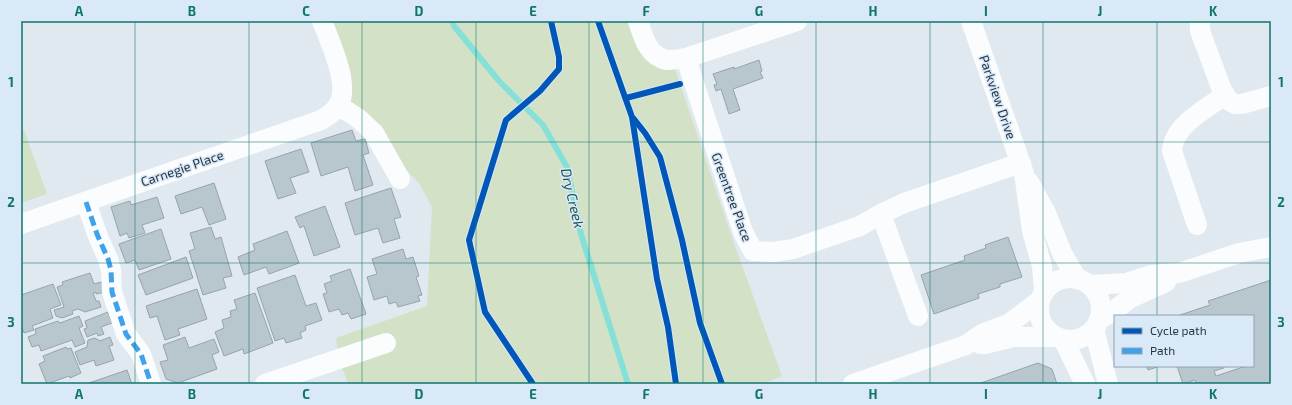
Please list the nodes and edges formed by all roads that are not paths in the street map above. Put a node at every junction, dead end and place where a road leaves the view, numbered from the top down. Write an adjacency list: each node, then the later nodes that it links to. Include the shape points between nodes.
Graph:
1 (322, 21): 9 (street, via 342,77 343,91)
2 (638, 21): 6 (street, via 646,43 656,56 667,60)
3 (797, 21): 6 (street)
4 (971, 21): 10 (street, Parkview Drive)
5 (1200, 21): 7 (street, via 1200,31)
6 (686, 58): 13 (street, Greentree Place, via 743,232 752,251 773,252 793,249 860,226)
7 (1225, 95): 8 (street, via 1235,104); 15 (street, via 1188,121 1172,143 1172,151)
8 (1271, 96)
9 (338, 105): 11 (street, via 374,133); 12 (street, Carnegie Place, via 332,113 321,120)
10 (1022, 168): 13 (street, Greentree Place, via 904,204); 20 (street, Parkview Drive, via 1046,212 1062,254); 21 (street, Parkview Drive, via 1032,231 1042,266)
11 (400, 180)
12 (86, 202): 14 (street, Carnegie Place); 27 (street, via 108,259 112,292 126,334 141,354)
13 (881, 214): 22 (street)
14 (21, 224)
15 (1197, 224)
16 (1271, 237): 18 (street)
17 (1271, 246): 18 (street)
18 (1239, 253): 19 (street)
19 (1179, 273): 20 (street, via 1151,275 1126,283); 23 (street, via 1162,285 1129,299)
20 (1084, 282): 21 (street, via 1060,279 1050,284); 23 (street, via 1095,290 1099,298 1101,315)
21 (1042, 296): 24 (street, via 1038,307 1040,320 1047,332); 26 (street, via 1010,323 982,334)
22 (918, 316)
23 (1097, 324): 24 (street, via 1081,339); 31 (street)
24 (1059, 339): 26 (street, via 1014,337 986,344); 30 (street)
25 (386, 343): 28 (street)
26 (966, 344): 29 (street)
27 (151, 384)
28 (265, 384)
29 (853, 384)
30 (1084, 384)
31 (1108, 384)

